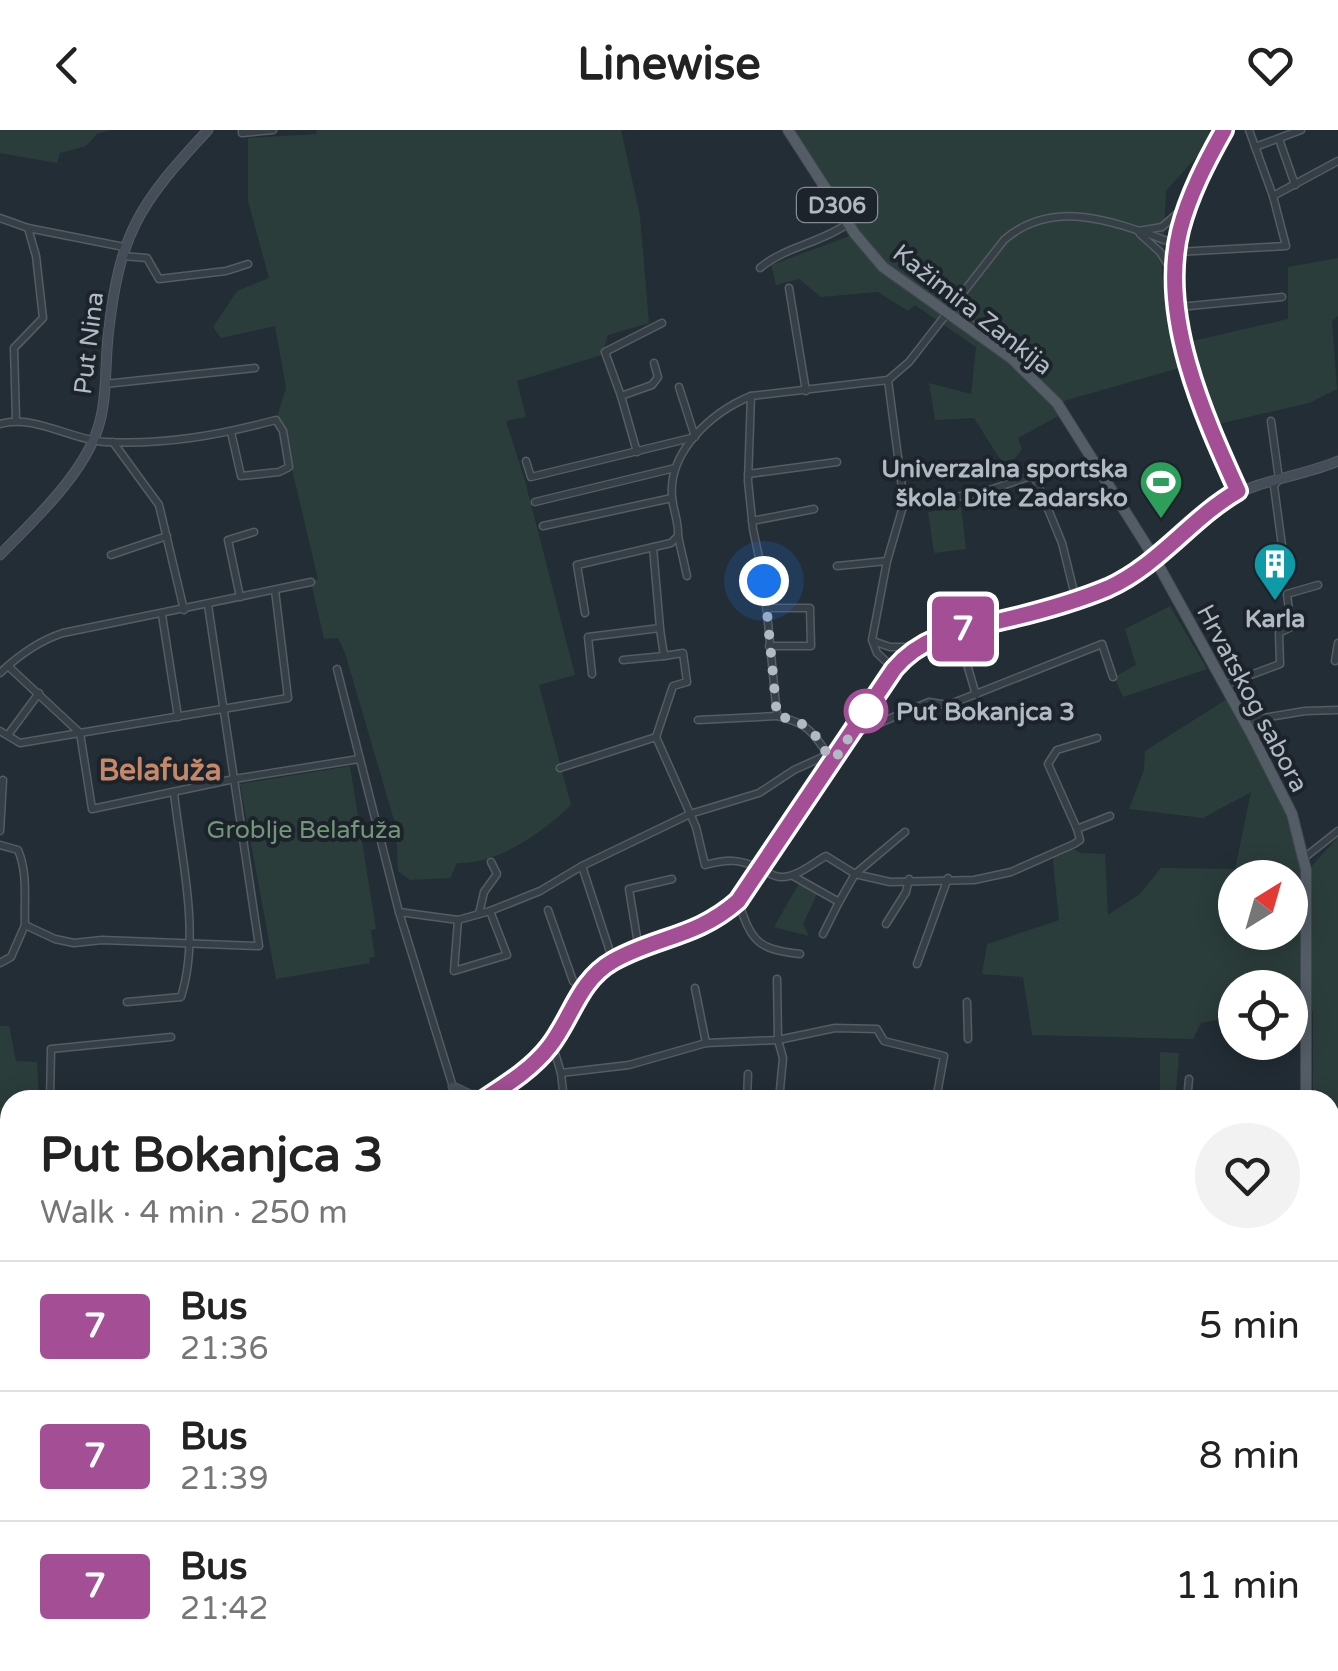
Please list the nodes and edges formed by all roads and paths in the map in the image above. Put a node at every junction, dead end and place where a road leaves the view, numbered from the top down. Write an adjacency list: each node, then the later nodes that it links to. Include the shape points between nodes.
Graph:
1 (208, 130): 19 (main road, Put Nina, via 156,186)
2 (242, 130): 3 (street)
3 (273, 130)
4 (1224, 130): 13 (street)
5 (1248, 130): 9 (street)
6 (1301, 130): 8 (street)
7 (793, 134): 15 (main road, Kažimira Zankija / D306)
8 (1280, 139): 9 (street); 11 (street)
9 (1255, 147): 12 (street)
10 (1338, 161): 11 (street)
11 (1295, 185): 12 (street)
12 (1273, 196): 18 (street, via 1286,246)
13 (1188, 203): 17 (street, via 1162,227); 18 (street)
14 (0, 218): 16 (street)
15 (848, 224): 21 (street); 27 (main road, Kažimira Zankija / D306, via 882,266)
16 (28, 228): 19 (street); 38 (street, via 43,318 14,348)
17 (1137, 232): 18 (street); 22 (street); 24 (street, via 1069,215 1039,218 1004,240)
18 (1178, 248): 22 (street)
19 (122, 252): 20 (street, via 147,258 159,279); 33 (main road, Put Nina)
20 (248, 264)
21 (760, 268)
22 (1175, 275): 26 (street)
23 (790, 288): 35 (street)
24 (961, 293): 27 (street); 29 (street)
25 (1282, 298): 26 (street)
26 (1178, 307): 52 (street, via 1211,428)
27 (945, 312): 29 (main road, Kažimira Zankija / D306); 32 (street, via 910,362)
28 (662, 323): 36 (street, via 605,352)
29 (976, 333): 65 (main road, Kažimira Zankija / D306, via 1057,403)
30 (654, 363): 36 (street, via 658,377 652,385)
31 (256, 368): 33 (street)
32 (888, 380): 35 (street); 55 (street)
33 (103, 384): 43 (main road, Put Nina)
34 (679, 387): 42 (street)
35 (806, 391): 37 (street)
36 (620, 396): 45 (street)
37 (750, 396): 42 (street); 50 (street)
38 (16, 420): 40 (street); 43 (street)
39 (1271, 420): 51 (street)
40 (0, 424)
41 (231, 432): 41 (street, via 276,420 289,466 242,476); 44 (street)
42 (695, 437): 45 (street); 49 (street)
43 (92, 440): 44 (street); 63 (main road, Put Nina, via 53,499)
44 (113, 442): 60 (street, via 158,504)
45 (637, 452): 46 (street, via 531,477)
46 (526, 461)
47 (837, 462): 50 (street)
48 (1337, 462): 51 (main road)
49 (676, 468): 53 (street); 54 (street)
50 (748, 474): 57 (street)
51 (1279, 479): 52 (main road); 68 (street, via 1274,486)
52 (1238, 491): 65 (main road)
53 (672, 498): 58 (street); 61 (street)
54 (535, 502)
55 (904, 503): 66 (street); 74 (street, via 978,494 1031,476 1062,543)
56 (814, 509): 57 (street)
57 (752, 521): 76 (street)
58 (542, 526)
59 (254, 532): 73 (street, via 228,540)
60 (167, 536): 64 (street); 77 (street)
61 (678, 536): 62 (street); 69 (street)
62 (654, 547): 78 (street, via 576,565); 80 (street)
63 (0, 555)
64 (111, 555)
65 (1155, 559): 74 (main road); 95 (main road, Hrvatskog sabora / D306)
66 (887, 562): 67 (street); 82 (street)
67 (836, 566)
68 (1284, 568)
69 (687, 576)
70 (310, 582): 72 (street)
71 (1318, 585): 95 (street, via 1288,594 1291,627 1279,633 1280,664)
72 (275, 590): 73 (street); 98 (street, via 288,698)
73 (240, 597): 75 (street)
74 (1076, 600): 81 (main road)
75 (208, 605): 77 (street); 98 (street)
76 (766, 608): 84 (street); 84 (street, via 810,608 812,646)
77 (184, 610): 79 (street)
78 (585, 612)
79 (162, 614): 89 (street, via 48,638); 101 (street)
80 (660, 628): 86 (street); 93 (street, via 588,637)
81 (957, 630): 85 (main road); 97 (street)
82 (872, 640): 85 (street); 91 (street)
83 (1338, 643): 88 (street)
84 (769, 646): 100 (street)
85 (916, 647): 91 (main road)
86 (664, 656): 87 (street); 107 (street, via 683,653 687,682 673,686)
87 (623, 660)
88 (1335, 661)
89 (8, 666): 92 (street); 96 (street)
90 (337, 669): 110 (street)
91 (894, 669): 106 (main road)
92 (0, 673)
93 (592, 674)
94 (1112, 678): 97 (street, via 1102,644)
95 (1222, 685): 103 (main road, Hrvatskog sabora / D306)
96 (39, 694): 104 (street); 105 (street)
97 (976, 695): 106 (street, via 948,705 929,702)
98 (224, 709): 101 (street); 113 (street)
99 (1338, 710): 103 (street)
100 (777, 716): 102 (street); 109 (street, via 800,722)
101 (178, 718): 105 (street)
102 (698, 720)
103 (1244, 721): 122 (main road, Hrvatskog sabora / D306, via 1292,814)
104 (4, 733): 105 (street, via 20,742)
105 (80, 733): 114 (street, via 92,808)
106 (850, 736): 109 (main road)
107 (656, 737): 111 (street); 115 (street)
108 (1097, 738): 117 (street, via 1057,750 1048,764)
109 (831, 757): 115 (street, via 794,770 759,794); 125 (main road)
110 (359, 759): 113 (street); 135 (street)
111 (560, 768)
112 (3, 780): 119 (street)
113 (234, 780): 114 (street); 141 (street, via 259,946)
114 (174, 793): 141 (street)
115 (690, 814): 124 (street); 125 (street, via 705,865 731,858)
116 (1110, 816): 117 (street)
117 (1077, 829): 128 (street, via 1080,840 1074,844 1010,872)
118 (1338, 830): 122 (street)
119 (0, 831)
120 (904, 832): 126 (street)
121 (0, 845): 139 (street, via 18,850 24,866)
122 (1304, 858): 170 (main road, Hrvatskog sabora / D306)
123 (492, 862): 136 (street, via 497,874)
124 (582, 866): 134 (street); 144 (street)
125 (762, 868): 127 (street, via 771,876); 131 (main road)
126 (855, 874): 127 (street, via 826,856); 130 (street); 132 (street)
127 (792, 876): 132 (street)
128 (948, 878): 130 (street); 146 (street)
129 (672, 879): 142 (street, via 629,889)
130 (909, 879): 138 (street)
131 (738, 901): 142 (main road, via 711,922); 143 (street, via 763,948)
132 (839, 902): 140 (street)
133 (548, 910): 149 (street)
134 (490, 911): 136 (street); 137 (street, via 508,956 454,971)
135 (399, 912): 137 (street); 160 (street)
136 (479, 914): 137 (street)
137 (458, 920)
138 (886, 924)
139 (24, 925): 141 (street, via 74,943); 145 (street, via 11,957)
140 (823, 934)
141 (190, 945): 150 (street, via 181,997)
142 (640, 951): 144 (main road)
143 (800, 954)
144 (613, 961): 149 (main road)
145 (0, 963)
146 (917, 964)
147 (777, 979): 154 (street)
148 (695, 988): 156 (street)
149 (581, 990): 155 (main road)
150 (127, 1002)
151 (968, 1002): 153 (street)
152 (170, 1038): 161 (street, via 51,1049)
153 (968, 1039)
154 (778, 1040): 156 (street); 167 (street); 168 (street, via 878,1029 884,1041 944,1056)
155 (552, 1043): 157 (street); 164 (main road)
156 (706, 1043): 157 (street, via 630,1066)
157 (561, 1073): 165 (street)
158 (748, 1074): 166 (street)
159 (1189, 1079): 169 (street)
160 (453, 1087): 162 (street); 163 (main road)
161 (50, 1090)
162 (454, 1090)
163 (459, 1090)
164 (496, 1090)
165 (563, 1090)
166 (747, 1090)
167 (780, 1090)
168 (938, 1090)
169 (1188, 1090)
170 (1306, 1090)

